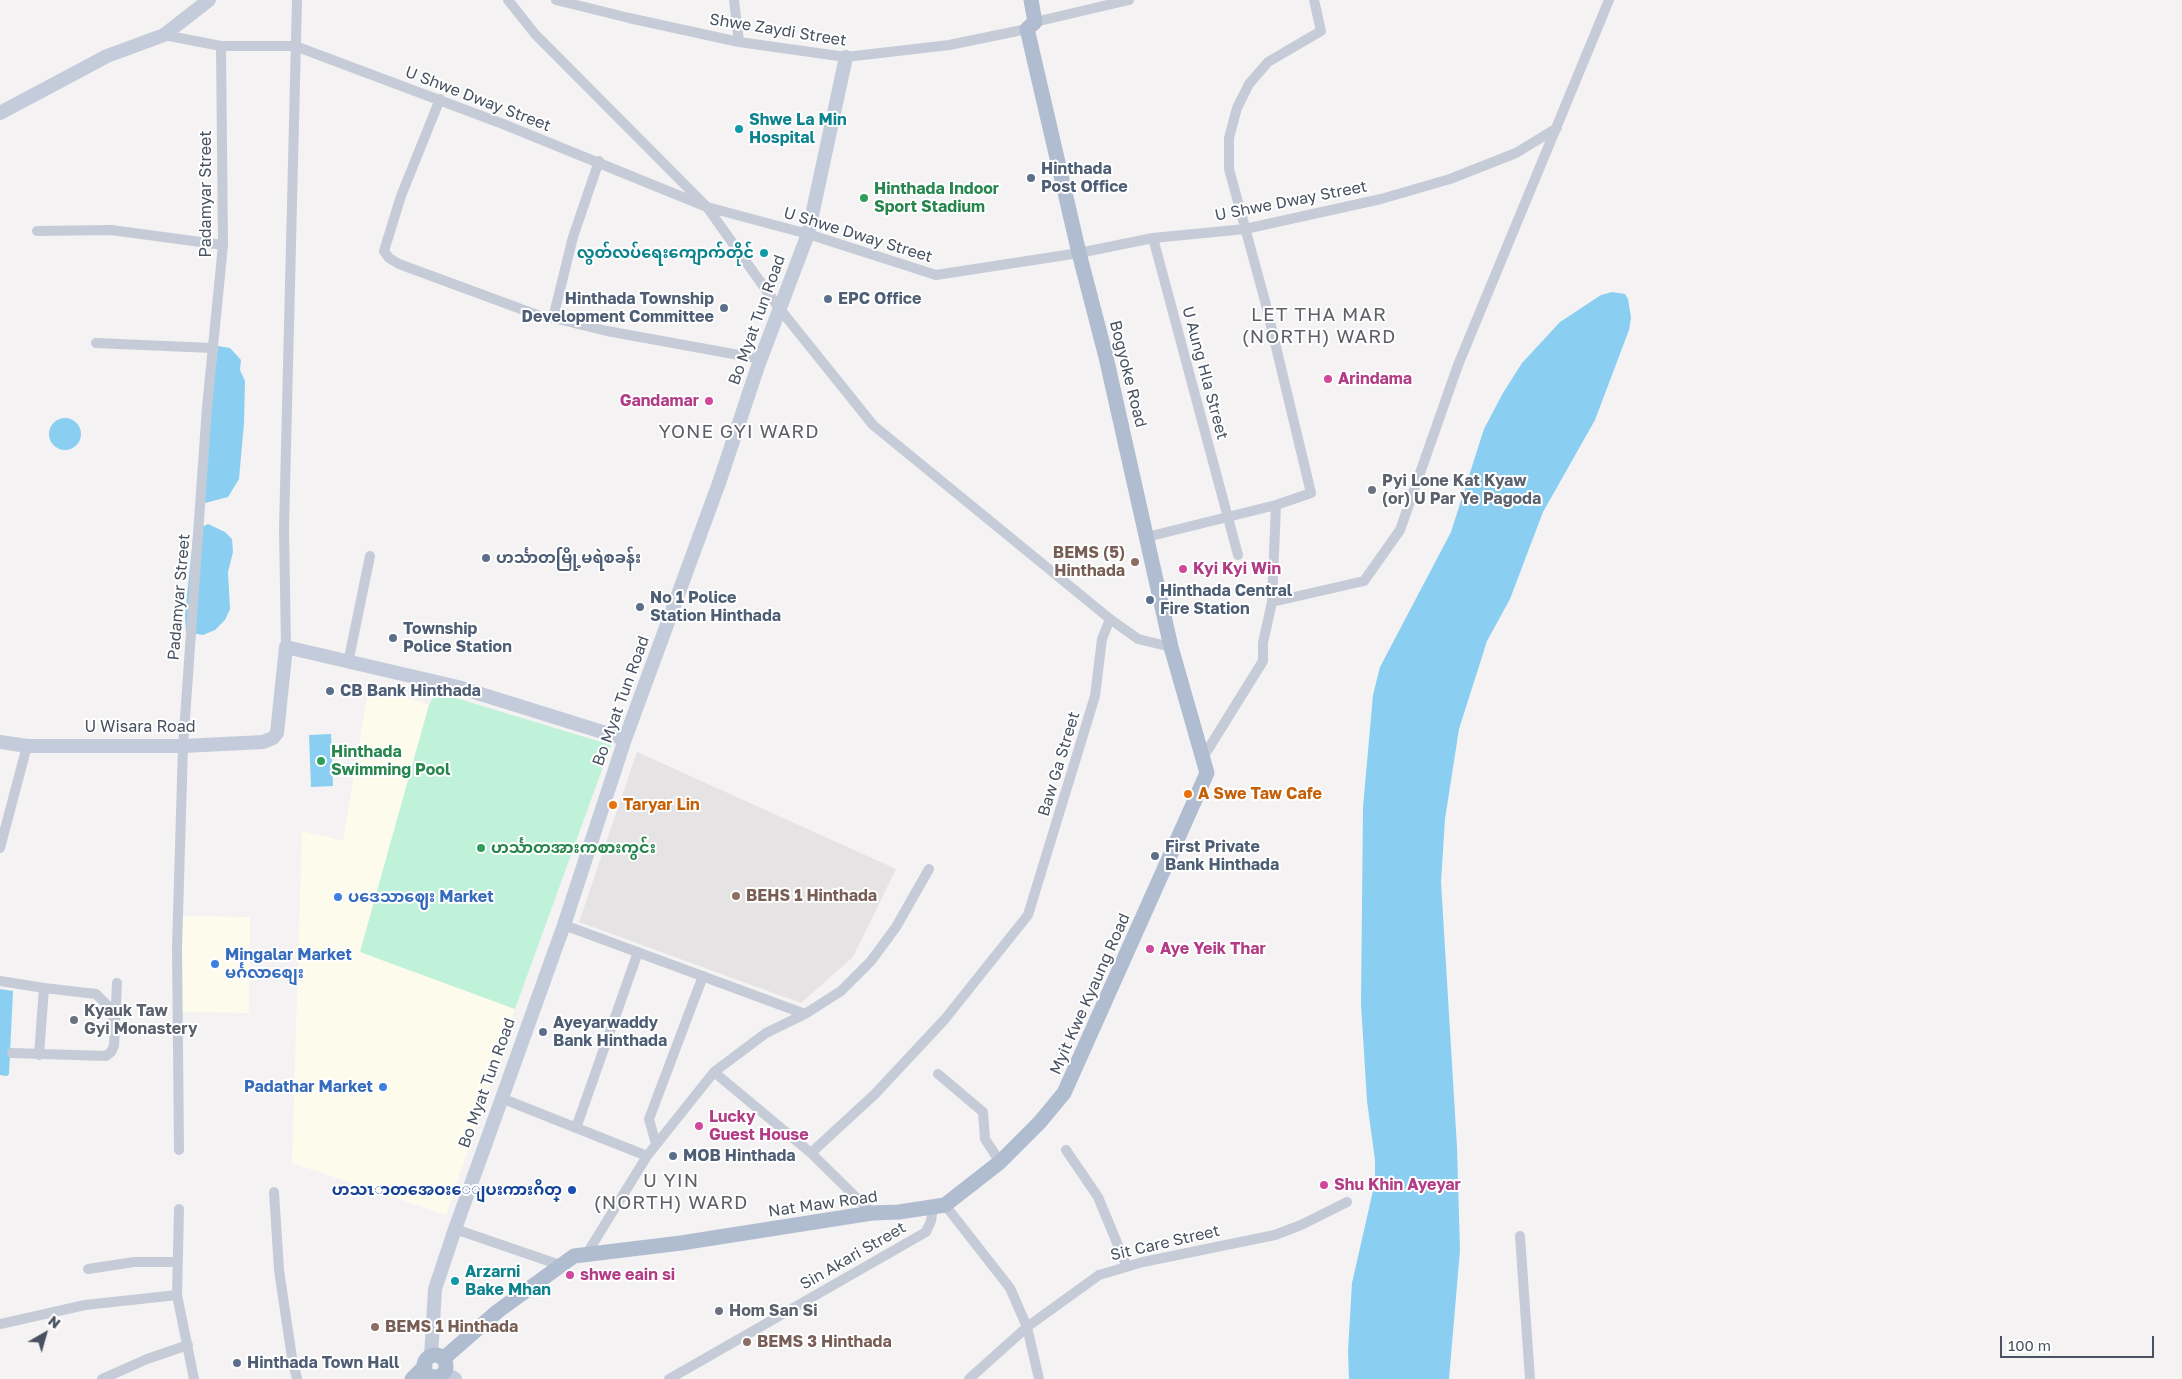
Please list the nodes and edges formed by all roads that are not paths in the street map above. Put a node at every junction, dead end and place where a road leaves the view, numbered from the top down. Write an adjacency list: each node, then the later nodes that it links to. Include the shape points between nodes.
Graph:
1 (208, 0): 11 (street)
2 (296, 0): 14 (street)
3 (556, 0): 12 (street, Shwe Zaydi Street)
4 (734, 0): 12 (street)
5 (1031, 0): 10 (main road, Bogyoke Road)
6 (1129, 0): 10 (street, Shwe Zaydi Street)
7 (1314, 0): 21 (street, via 1321,31 1268,62 1249,84 1237,108 1230,138 1229,169)
8 (1609, 0): 18 (street)
9 (510, 2): 20 (street, via 534,34)
10 (1031, 26): 15 (street, Shwe Zaydi Street, via 949,45); 26 (main road, Bogyoke Road)
11 (164, 35): 13 (street, U Shwe Dway Street); 17 (street, via 107,56)
12 (738, 42): 15 (street, Shwe Zaydi Street)
13 (220, 46): 14 (street, U Shwe Dway Street); 25 (street, Padamyar Street)
14 (295, 46): 16 (street, U Shwe Dway Street); 39 (street, via 284,528)
15 (846, 57): 23 (street, Bo Myat Tun Road)
16 (440, 99): 19 (street, U Shwe Dway Street); 28 (street, via 401,196 384,251 399,264)
17 (0, 113)
18 (1557, 128): 21 (street, U Shwe Dway Street, via 1516,152 1450,179 1381,199); 37 (street, via 1458,365 1400,530 1364,581)
19 (598, 161): 20 (street, U Shwe Dway Street); 28 (street, via 573,237)
20 (707, 206): 23 (street, U Shwe Dway Street); 27 (street)
21 (1245, 228): 24 (street, U Shwe Dway Street); 32 (street, via 1311,493)
22 (36, 231): 25 (street, via 111,230)
23 (808, 234): 26 (street, U Shwe Dway Street, via 936,275); 27 (street, Bo Myat Tun Road)
24 (1153, 238): 26 (street, U Shwe Dway Street); 33 (street, U Aung Hla Street)
25 (223, 245): 30 (street, Padamyar Street)
26 (1079, 252): 34 (main road, Bogyoke Road)
27 (779, 308): 31 (street, Bo Myat Tun Road); 38 (street, via 872,425)
28 (553, 318): 31 (street)
29 (96, 342): 30 (street)
30 (213, 348): 45 (street, Padamyar Street)
31 (760, 359): 42 (street, Bo Myat Tun Road, via 719,483)
32 (1276, 505): 33 (street); 37 (street)
33 (1227, 517): 34 (street); 35 (street, U Aung Hla Street)
34 (1147, 537): 40 (main road, Bogyoke Road)
35 (1238, 554)
36 (370, 556): 41 (street)
37 (1272, 602): 46 (street, via 1263,644 1263,661)
38 (1110, 619): 40 (street, via 1138,639); 66 (street, Baw Ga Street, via 1102,639 1095,696 1028,915 944,1019 875,1094)
39 (286, 647): 41 (street); 45 (street, U Wisara Road, via 277,732 273,738 263,742)
40 (1171, 647): 46 (main road, Bogyoke Road)
41 (348, 663): 42 (street, via 458,687)
42 (624, 739): 49 (street, Bo Myat Tun Road)
43 (0, 742): 44 (street, U Wisara Road)
44 (27, 746): 45 (street, U Wisara Road); 47 (street)
45 (183, 746): 64 (street, Padamyar Street, via 177,948)
46 (1202, 760): 68 (main road, Myit Kwe Kyaung Road, via 1207,773 1064,1093)
47 (0, 848)
48 (929, 869): 55 (street, via 896,927 871,961 841,991)
49 (564, 925): 50 (street); 61 (street, Bo Myat Tun Road)
50 (638, 952): 51 (street); 62 (street)
51 (703, 976): 55 (street); 63 (street, via 649,1119)
52 (0, 980): 54 (street)
53 (117, 983): 56 (street)
54 (44, 988): 56 (street, via 96,994 107,1005); 58 (street)
55 (805, 1014): 59 (street, via 766,1033)
56 (116, 1022): 58 (street, via 114,1046 106,1056)
57 (12, 1053): 58 (street)
58 (39, 1055)
59 (714, 1072): 63 (street); 66 (street)
60 (938, 1074): 68 (street, via 983,1112 985,1139)
61 (501, 1098): 62 (street); 74 (street, Bo Myat Tun Road)
62 (576, 1128): 67 (street)
63 (656, 1144): 67 (street)
64 (179, 1150)
65 (1066, 1150): 79 (street, via 1098,1197)
66 (811, 1153): 73 (street)
67 (647, 1156): 76 (street)
68 (1000, 1162): 71 (main road, Myit Kwe Kyaung Road)
69 (274, 1192): 88 (street, via 279,1270)
70 (1347, 1202): 79 (street, Sit Care Street, via 1275,1235)
71 (939, 1206): 73 (main road, Nat Maw Road); 83 (street, via 1010,1288); 90 (street, Sin Akari Street, via 926,1232)
72 (179, 1209): 77 (street)
73 (872, 1213): 76 (main road, Nat Maw Road)
74 (455, 1229): 78 (street); 85 (street, Bo Myat Tun Road, via 435,1289)
75 (1520, 1236): 93 (street)
76 (586, 1255): 78 (main road, Nat Maw Road, via 574,1256)
77 (177, 1262): 80 (street, via 134,1262); 81 (street)
78 (560, 1265): 85 (main road, Nat Maw Road, via 498,1311)
79 (1127, 1267): 83 (street, Sit Care Street, via 1099,1275)
80 (88, 1269)
81 (176, 1295): 82 (street, via 85,1304); 84 (street)
82 (0, 1324)
83 (1026, 1326): 91 (street, Sit Care Street); 92 (street)
84 (188, 1346): 86 (street, via 147,1359); 87 (street)
85 (437, 1370): 89 (main road, Nat Maw Road)
86 (102, 1379)
87 (194, 1379)
88 (297, 1379)
89 (412, 1379)
90 (669, 1379)
91 (969, 1379)
92 (1040, 1379)
93 (1530, 1379)

